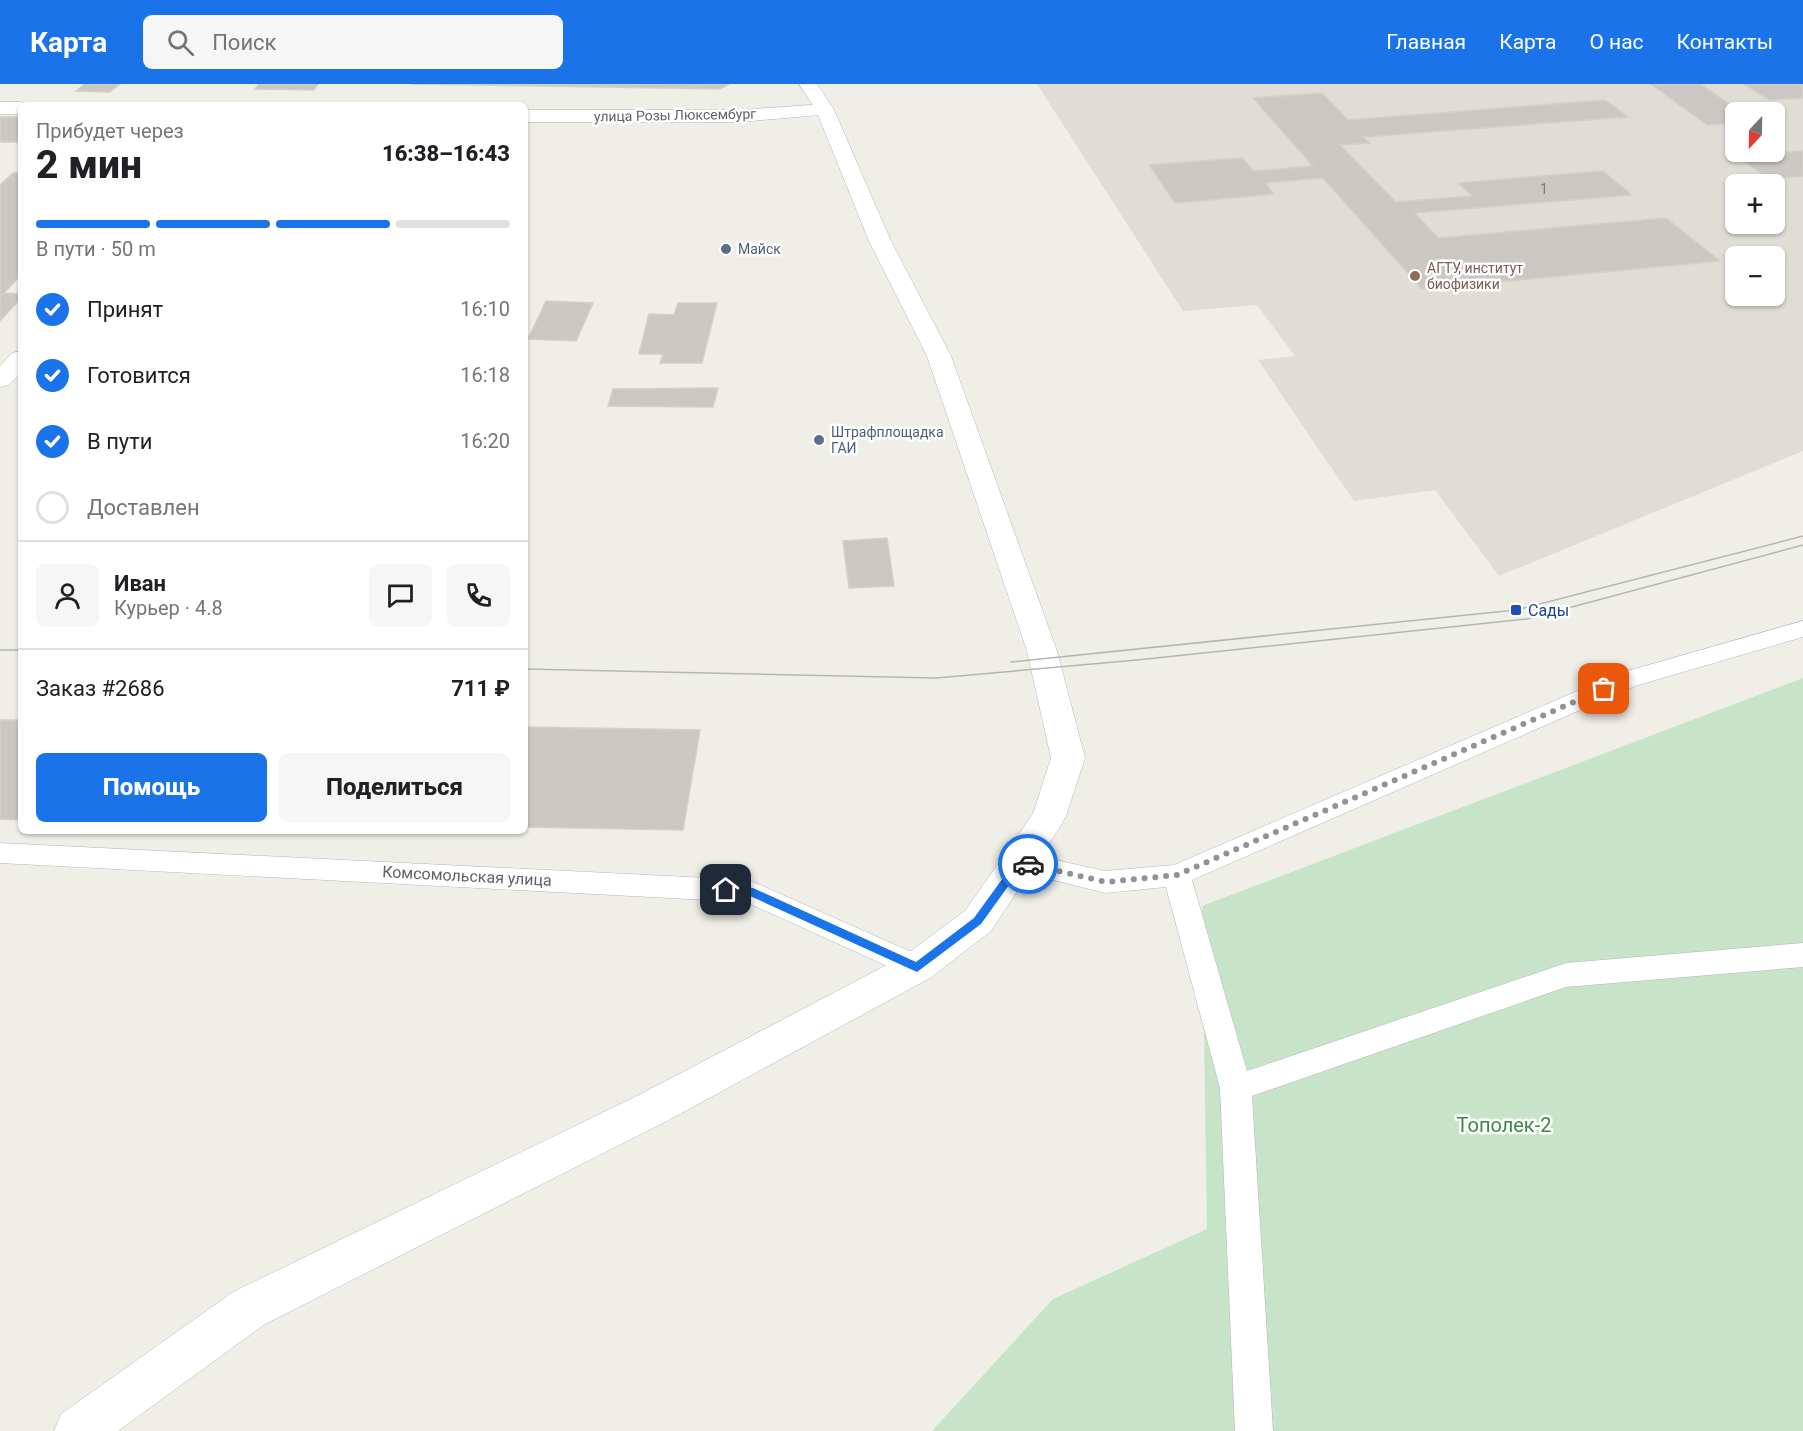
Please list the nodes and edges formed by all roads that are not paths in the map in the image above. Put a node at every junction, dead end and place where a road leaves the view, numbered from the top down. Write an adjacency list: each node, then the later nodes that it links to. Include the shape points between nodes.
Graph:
1 (816, 97): 4 (street, улица Розы Люксембург, via 739,116); 9 (street, via 880,241 939,356 1042,651 1068,758 1049,816)
2 (0, 108): 3 (street)
3 (18, 108)
4 (528, 116)
5 (18, 361): 6 (street)
6 (0, 381)
7 (1803, 629): 10 (lane, via 1626,680)
8 (0, 853): 12 (lane, Комсомольская улица, via 749,891)
9 (1020, 862): 10 (lane, via 1106,882); 12 (street, via 978,921)
10 (1177, 875): 13 (lane)
11 (1803, 955): 13 (lane, via 1566,975)
12 (917, 967): 14 (street, via 651,1109 249,1308)
13 (1236, 1088): 15 (lane)
14 (78, 1431)
15 (1254, 1431)

